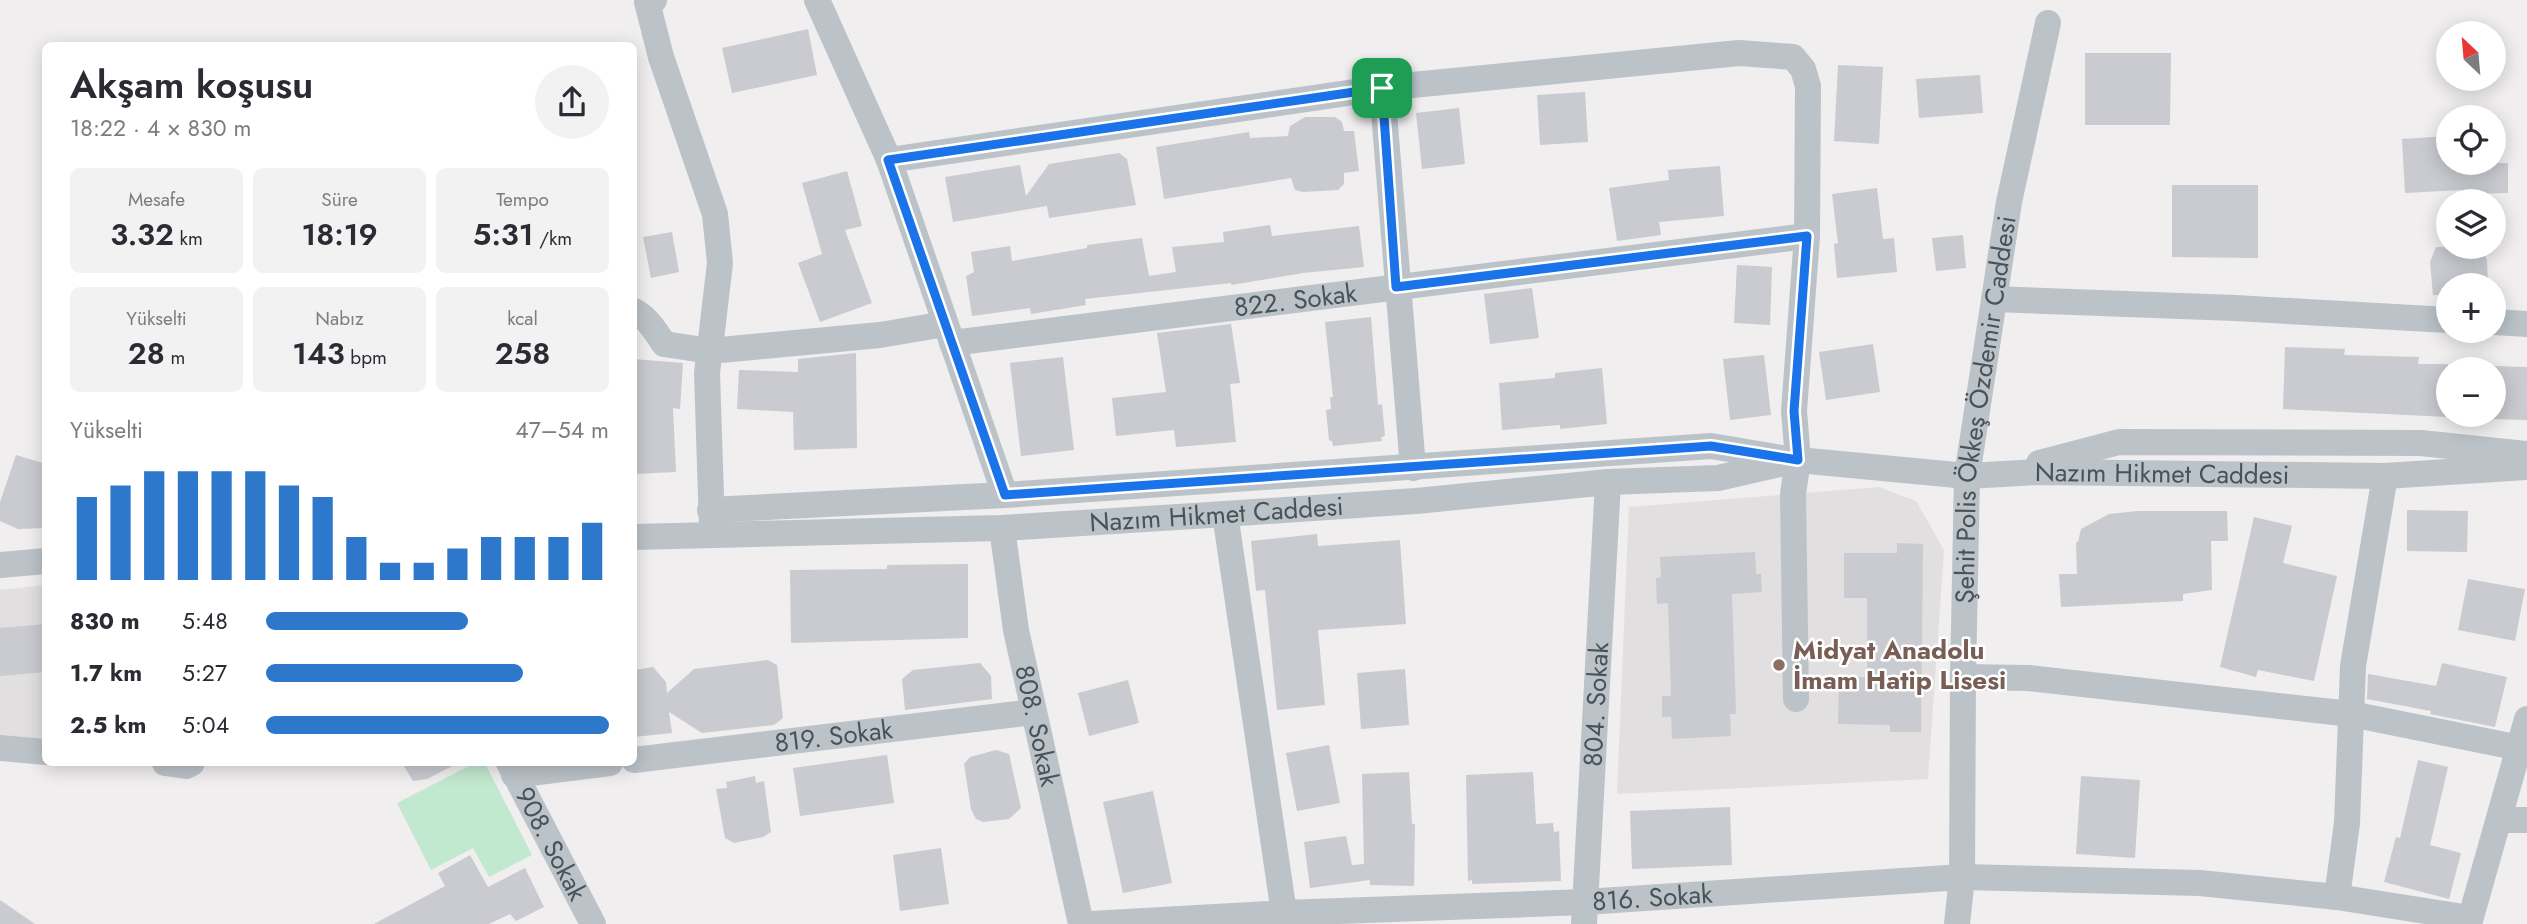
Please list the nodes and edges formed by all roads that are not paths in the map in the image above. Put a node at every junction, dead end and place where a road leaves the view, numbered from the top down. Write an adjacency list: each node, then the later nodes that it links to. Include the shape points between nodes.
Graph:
1 (654, 0): 14 (street, via 647,2 662,57 715,215 720,263)
2 (817, 0): 5 (street)
3 (2048, 23): 8 (street, Şehit Polis Ökkeş Özdemir Caddesi, via 2008,202)
4 (1382, 88): 5 (street); 6 (street, via 1739,54 1793,57 1808,86); 7 (street)
5 (888, 160): 13 (street)
6 (1807, 236): 7 (street, 822. Sokak); 16 (street, via 1794,411)
7 (1396, 287): 13 (street, 822. Sokak); 18 (street)
8 (1994, 299): 10 (street); 20 (street, Şehit Polis Ökkeş Özdemir Caddesi)
9 (637, 312): 14 (street, 822. Sokak, via 664,344)
10 (2436, 319)
11 (2506, 323): 12 (street)
12 (2527, 324)
13 (949, 333): 14 (street, 822. Sokak); 23 (street)
14 (710, 351): 25 (street)
15 (2527, 454): 19 (street, via 2421,443 2119,442)
16 (1798, 460): 18 (street, Nazım Hikmet Caddesi, via 1711,446); 20 (street, Nazım Hikmet Caddesi); 22 (street, Nazım Hikmet Caddesi, via 1718,478); 31 (street, via 1793,494)
17 (2527, 467): 21 (street, Nazım Hikmet Caddesi)
18 (1413, 468): 23 (street, Nazım Hikmet Caddesi)
19 (1994, 474): 20 (street, Nazım Hikmet Caddesi); 21 (street, Nazım Hikmet Caddesi)
20 (1967, 475): 30 (street, Şehit Polis Ökkeş Özdemir Caddesi)
21 (2385, 476): 33 (street, via 2353,666)
22 (1608, 482): 24 (street, Nazım Hikmet Caddesi); 46 (street, 804. Sokak)
23 (1005, 495): 25 (street, Nazım Hikmet Caddesi)
24 (1225, 514): 26 (street, Nazım Hikmet Caddesi); 45 (street)
25 (712, 523): 26 (street, Nazım Hikmet Caddesi); 27 (street, Nazım Hikmet Caddesi)
26 (1002, 528): 32 (street, 808. Sokak)
27 (637, 536)
28 (42, 561): 29 (street)
29 (0, 565)
30 (1963, 677): 33 (street, via 2028,678); 43 (street, Şehit Polis Ökkeş Özdemir Caddesi)
31 (1796, 699)
32 (1033, 712): 38 (street, 819. Sokak); 49 (street, 808. Sokak)
33 (2351, 714): 36 (street); 44 (street, via 2347,823)
34 (2527, 719): 36 (street)
35 (0, 748): 37 (street)
36 (2520, 748): 41 (street)
37 (42, 752)
38 (637, 760)
39 (561, 766): 40 (street)
40 (512, 769): 48 (street, 908. Sokak)
41 (2500, 820): 42 (street); 47 (street)
42 (2527, 820)
43 (1962, 877): 44 (street, 816. Sokak, via 2200,883); 46 (street, 816. Sokak); 51 (street, Şehit Polis Ökkeş Özdemir Caddesi)
44 (2337, 897): 47 (street, 816. Sokak)
45 (1284, 913): 46 (street, 816. Sokak); 50 (street, 816. Sokak)
46 (1584, 913)
47 (2470, 921)
48 (593, 924)
49 (1081, 924)
50 (1091, 924)
51 (1957, 924)

